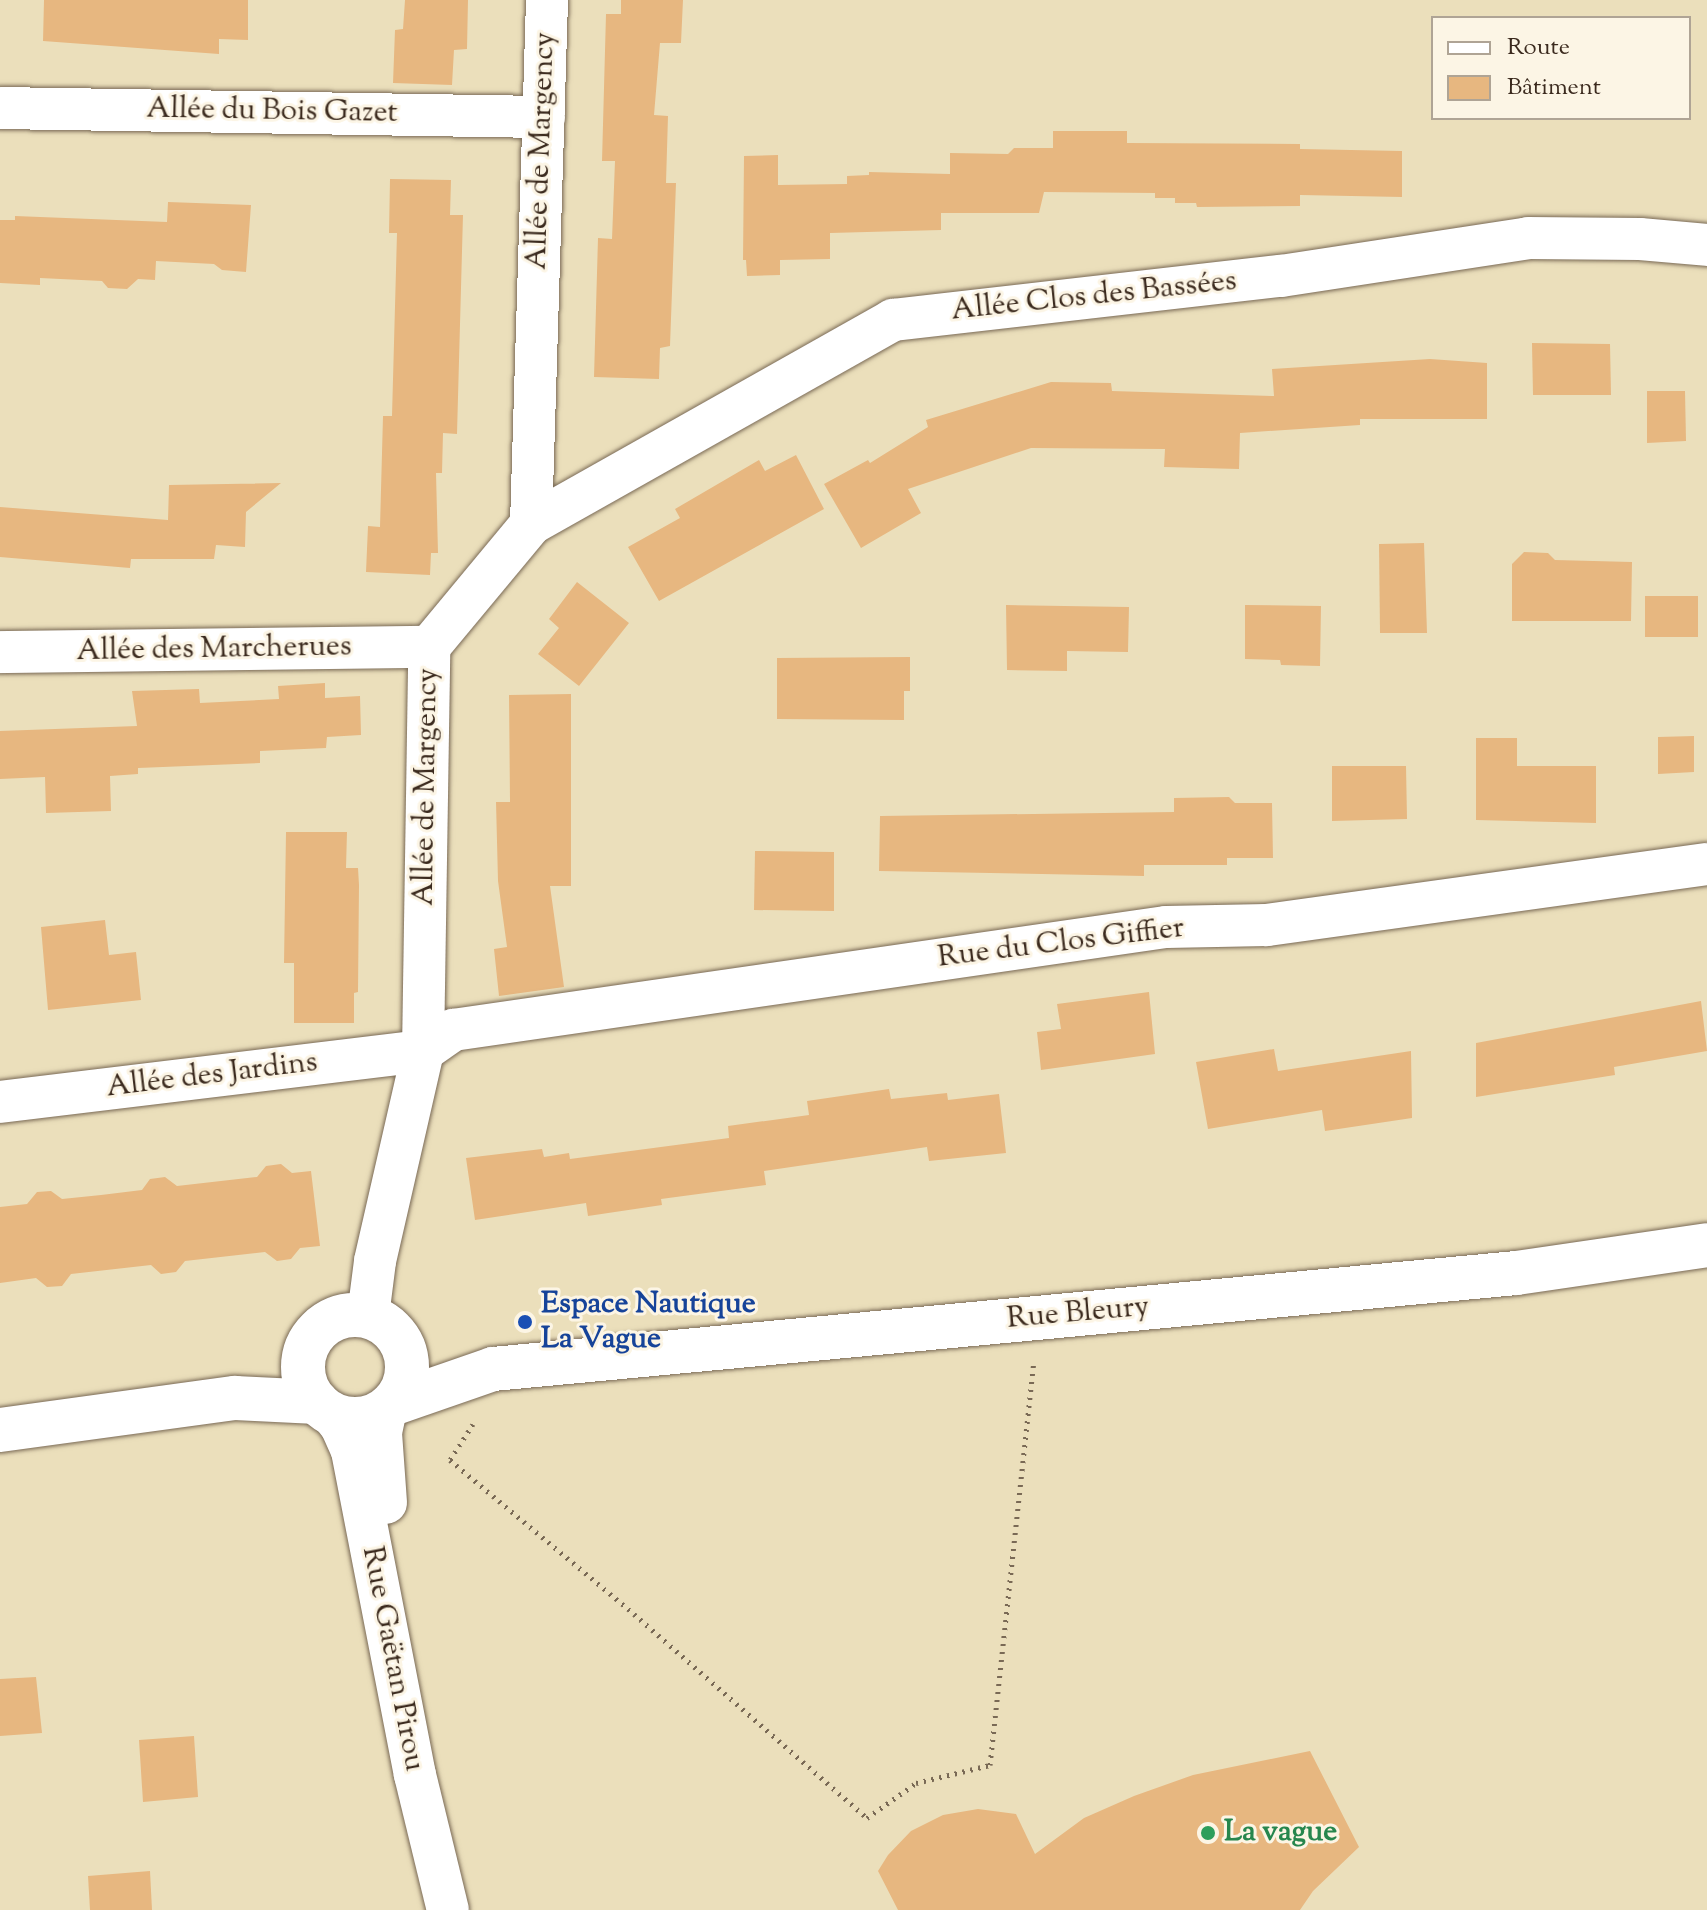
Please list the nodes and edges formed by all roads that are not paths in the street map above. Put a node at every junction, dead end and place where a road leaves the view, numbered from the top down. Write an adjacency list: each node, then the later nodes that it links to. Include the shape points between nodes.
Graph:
1 (547, 0): 3 (street, Allée de Margency)
2 (0, 108): 3 (street, Allée du Bois Gazet)
3 (544, 117): 5 (street, Allée de Margency)
4 (1707, 245): 5 (street, Allée Clos des Bassées, via 1528,238 1281,276 893,320)
5 (531, 524): 6 (street, Allée de Margency)
6 (429, 647): 7 (street, Allée des Marcherues); 9 (street, Allée de Margency)
7 (0, 652)
8 (1707, 864): 9 (street, Rue du Clos Giffier, via 1267,925 1166,927 499,1023 453,1030)
9 (423, 1051): 10 (street, Allée des Jardins); 14 (street, Allée de Margency, via 375,1261)
10 (0, 1102)
11 (1707, 1232): 13 (street, Rue Bleury)
12 (1707, 1245): 13 (street, Rue Bleury)
13 (1662, 1250): 16 (street, Rue Bleury, via 1516,1273)
14 (383, 1326): 15 (street, via 352,1314); 16 (street, Rue Bleury, via 437,1356); 18 (street, via 407,1361 406,1376)
15 (322, 1327): 17 (street, via 245,1387); 19 (street, via 308,1346 303,1371)
16 (493, 1369): 18 (street, Rue Bleury)
17 (213, 1401): 19 (street, via 264,1396); 20 (street)
18 (389, 1406): 19 (street, via 363,1418); 22 (street, Rue Gaëtan Pirou, via 381,1433 386,1505 440,1772)
19 (323, 1407): 21 (street, Rue Gaëtan Pirou, via 341,1426 352,1451 411,1760)
20 (0, 1430)
21 (448, 1910)
22 (458, 1910)

